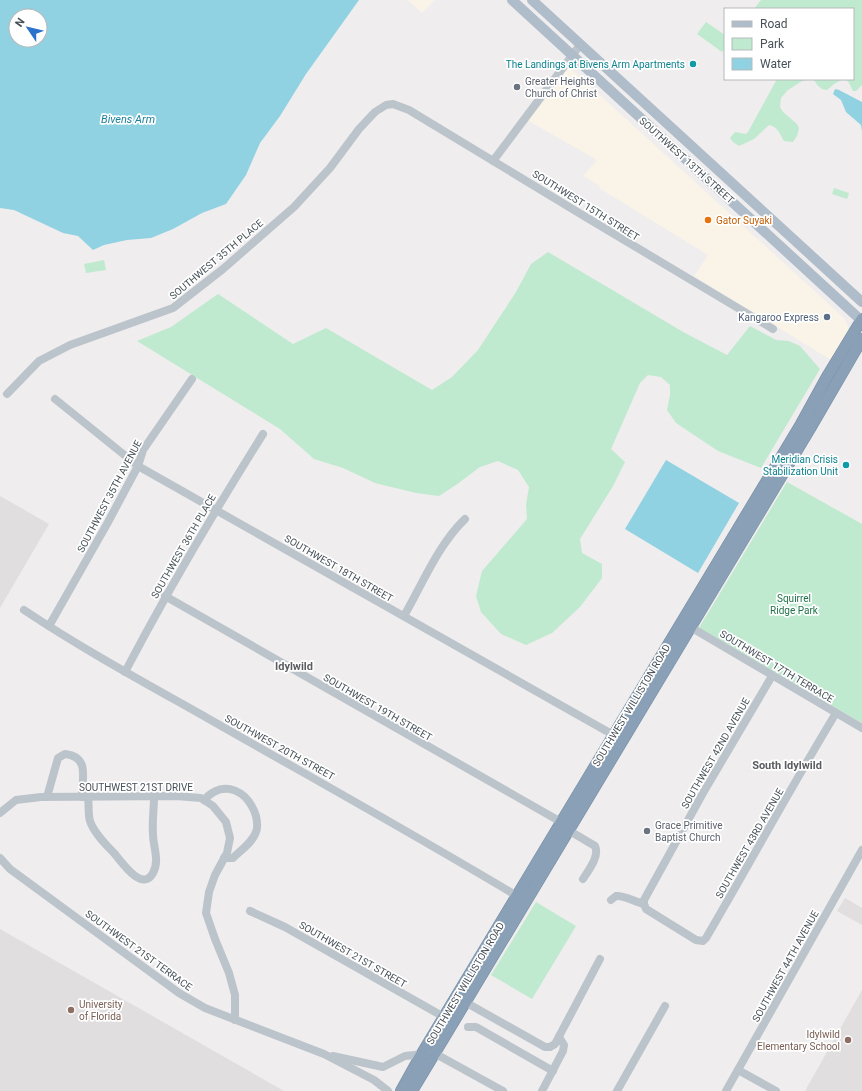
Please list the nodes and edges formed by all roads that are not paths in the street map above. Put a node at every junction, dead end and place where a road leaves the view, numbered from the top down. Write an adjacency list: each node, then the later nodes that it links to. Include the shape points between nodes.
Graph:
1 (512, 0): 4 (main road, SOUTHWEST 13TH STREET)
2 (532, 0): 3 (main road, SOUTHWEST 13TH STREET)
3 (580, 45): 4 (street); 6 (main road, SOUTHWEST 13TH STREET)
4 (572, 55): 7 (main road, SOUTHWEST 13TH STREET); 8 (street)
5 (386, 105): 8 (street, SOUTHWEST 15TH STREET, via 394,104 409,110); 16 (street, SOUTHWEST 35TH PLACE, via 374,112 330,168 294,207 223,269 173,308 70,345 39,361)
6 (646, 105): 7 (main road); 9 (main road, SOUTHWEST 13TH STREET)
7 (637, 114): 10 (main road, SOUTHWEST 13TH STREET)
8 (493, 161): 13 (street, SOUTHWEST 15TH STREET)
9 (749, 198): 10 (main road); 11 (main road, SOUTHWEST 13TH STREET)
10 (737, 206): 12 (main road, SOUTHWEST 13TH STREET)
11 (862, 302)
12 (862, 320): 20 (highway, SOUTHWEST WILLISTON ROAD)
13 (773, 329)
14 (862, 339): 20 (highway, SOUTHWEST WILLISTON ROAD)
15 (192, 379): 19 (street, SOUTHWEST 35TH AVENUE, via 143,450)
16 (7, 394)
17 (55, 399): 19 (street, SOUTHWEST 18TH STREET)
18 (263, 434): 21 (street, SOUTHWEST 36TH PLACE)
19 (138, 466): 21 (street, SOUTHWEST 18TH STREET); 27 (street, SOUTHWEST 35TH AVENUE)
20 (773, 480): 26 (highway, SOUTHWEST WILLISTON ROAD)
21 (216, 509): 23 (street, SOUTHWEST 36TH PLACE); 25 (street, SOUTHWEST 18TH STREET)
22 (465, 519): 25 (street, via 442,547)
23 (165, 596): 28 (street, SOUTHWEST 36TH PLACE); 38 (street, SOUTHWEST 19TH STREET)
24 (24, 610): 27 (street, SOUTHWEST 20TH STREET)
25 (404, 616): 32 (street, SOUTHWEST 18TH STREET)
26 (686, 624): 29 (street, SOUTHWEST 17TH TERRACE); 32 (highway, SOUTHWEST WILLISTON ROAD)
27 (49, 626): 28 (street, SOUTHWEST 20TH STREET)
28 (125, 672): 43 (street, SOUTHWEST 20TH STREET)
29 (772, 676): 30 (street, SOUTHWEST 17TH TERRACE); 45 (street, SOUTHWEST 42ND AVENUE, via 688,819)
30 (836, 713): 31 (street, SOUTHWEST 17TH TERRACE); 45 (street, SOUTHWEST 43RD AVENUE, via 703,942 677,930 646,909)
31 (862, 728)
32 (618, 737): 38 (highway, SOUTHWEST WILLISTON ROAD)
33 (47, 797): 34 (street, SOUTHWEST 21ST DRIVE); 34 (street, via 58,758 65,754 75,757 83,765); 37 (street, SOUTHWEST 21ST DRIVE, via 16,800)
34 (85, 797): 35 (street, SOUTHWEST 21ST DRIVE); 35 (street, via 90,821 96,831 126,868 134,876 144,879 153,874 157,864 152,834)
35 (154, 797): 36 (street, SOUTHWEST 21ST DRIVE, via 176,796)
36 (204, 800): 41 (street, SOUTHWEST 21ST DRIVE, via 213,806 226,822 230,838); 41 (street, via 217,790 231,789 243,795 254,809 256,832 233,858)
37 (0, 813)
38 (565, 826): 42 (street, SOUTHWEST 19TH STREET, via 597,850); 43 (highway, SOUTHWEST WILLISTON ROAD)
39 (862, 850): 57 (street, SOUTHWEST 44TH AVENUE)
40 (0, 858): 51 (street, SOUTHWEST 21ST TERRACE, via 10,869 179,993 205,1008)
41 (224, 858): 51 (street, SOUTHWEST 21ST DRIVE, via 209,892 206,913 235,995)
42 (583, 879)
43 (521, 899): 48 (highway, SOUTHWEST WILLISTON ROAD); 50 (highway, SOUTHWEST WILLISTON ROAD)
44 (611, 900): 45 (street, via 620,895)
45 (644, 904)
46 (250, 912): 50 (street, SOUTHWEST 21ST STREET, via 285,927)
47 (600, 959): 53 (street)
48 (465, 1002): 53 (street, via 545,1047 555,1044); 54 (highway, SOUTHWEST WILLISTON ROAD)
49 (665, 1006): 64 (street)
50 (444, 1017): 56 (highway, SOUTHWEST WILLISTON ROAD)
51 (235, 1020): 55 (street, SOUTHWEST 21ST TERRACE)
52 (468, 1028): 58 (street, via 476,1027)
53 (559, 1037): 58 (street, via 564,1045 564,1051)
54 (434, 1053): 56 (street); 61 (highway, SOUTHWEST WILLISTON ROAD); 62 (street)
55 (324, 1054): 56 (street, SOUTHWEST 21ST TERRACE, via 383,1067 405,1056); 59 (street, SOUTHWEST 21ST TERRACE, via 374,1080)
56 (421, 1055): 60 (highway, SOUTHWEST WILLISTON ROAD)
57 (738, 1070): 65 (street, SOUTHWEST 44TH AVENUE); 66 (street)
58 (553, 1071): 63 (street)
59 (388, 1091)
60 (401, 1091)
61 (412, 1091)
62 (503, 1091)
63 (542, 1091)
64 (617, 1091)
65 (726, 1091)
66 (776, 1091)

